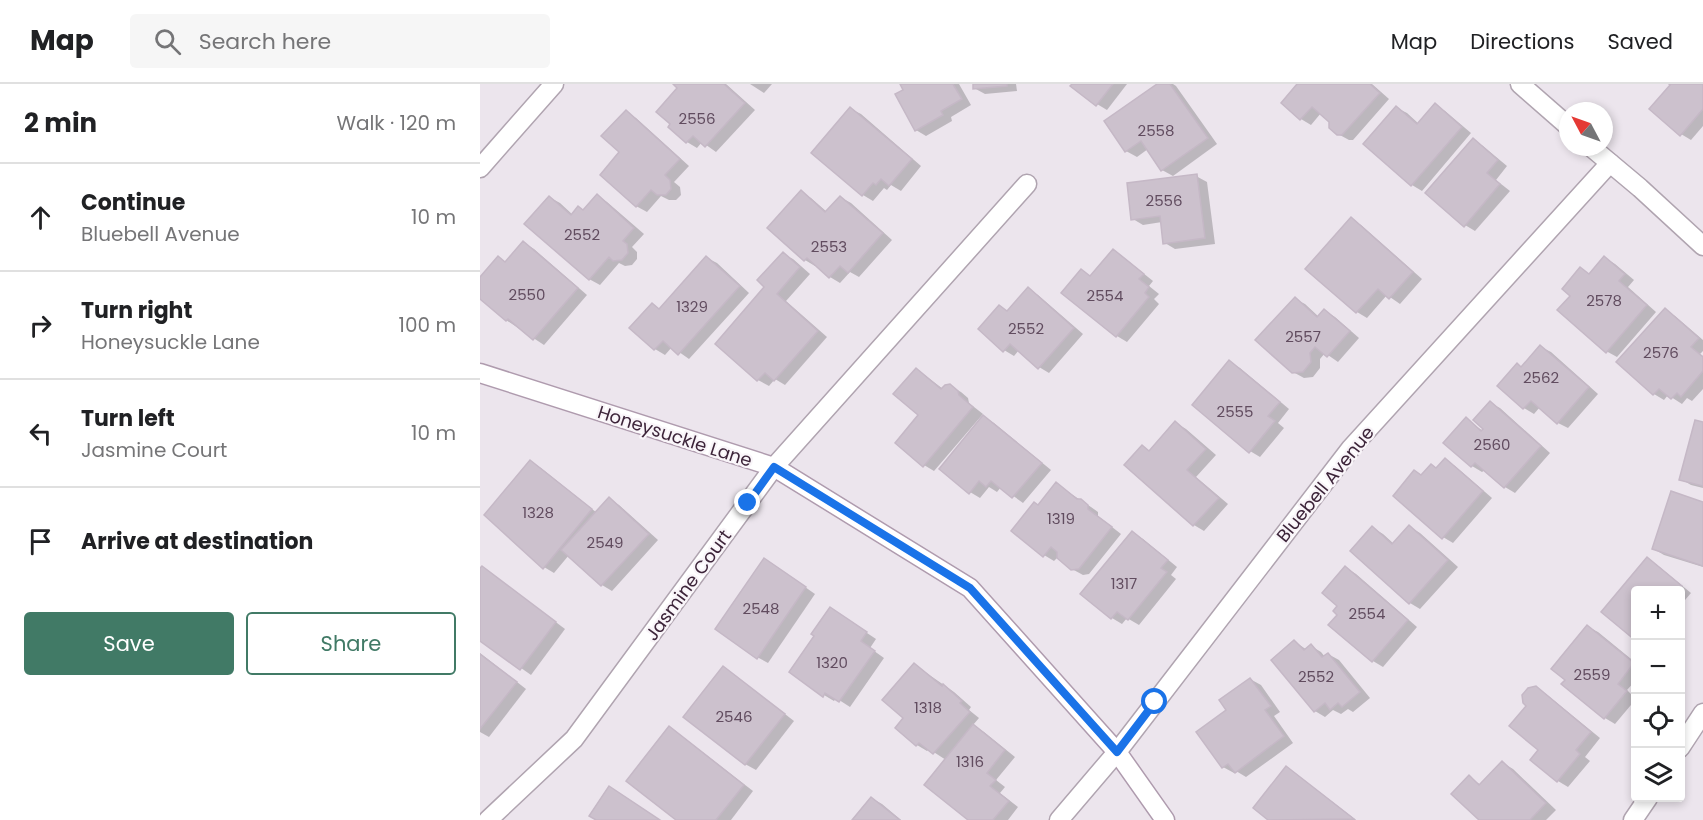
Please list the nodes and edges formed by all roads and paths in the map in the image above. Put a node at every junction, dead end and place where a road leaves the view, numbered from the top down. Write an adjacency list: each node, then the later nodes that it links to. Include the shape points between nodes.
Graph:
1 (554, 84): 6 (street)
2 (1520, 84): 3 (street)
3 (1559, 118)
4 (1601, 156): 5 (street)
5 (1610, 164): 8 (street); 13 (street, Bluebell Avenue, via 1351,448)
6 (480, 168)
7 (1027, 184): 10 (street, Jasmine Court)
8 (1703, 246)
9 (480, 373): 10 (street, Honeysuckle Lane)
10 (774, 467): 13 (street, Honeysuckle Lane, via 970,588); 15 (street, Jasmine Court, via 574,739)
11 (1703, 714): 12 (street)
12 (1685, 741)
13 (1117, 752): 16 (street, Bluebell Avenue); 17 (street, Honeysuckle Lane)
14 (1645, 802): 18 (street)
15 (488, 820)
16 (1059, 820)
17 (1165, 820)
18 (1633, 820)

